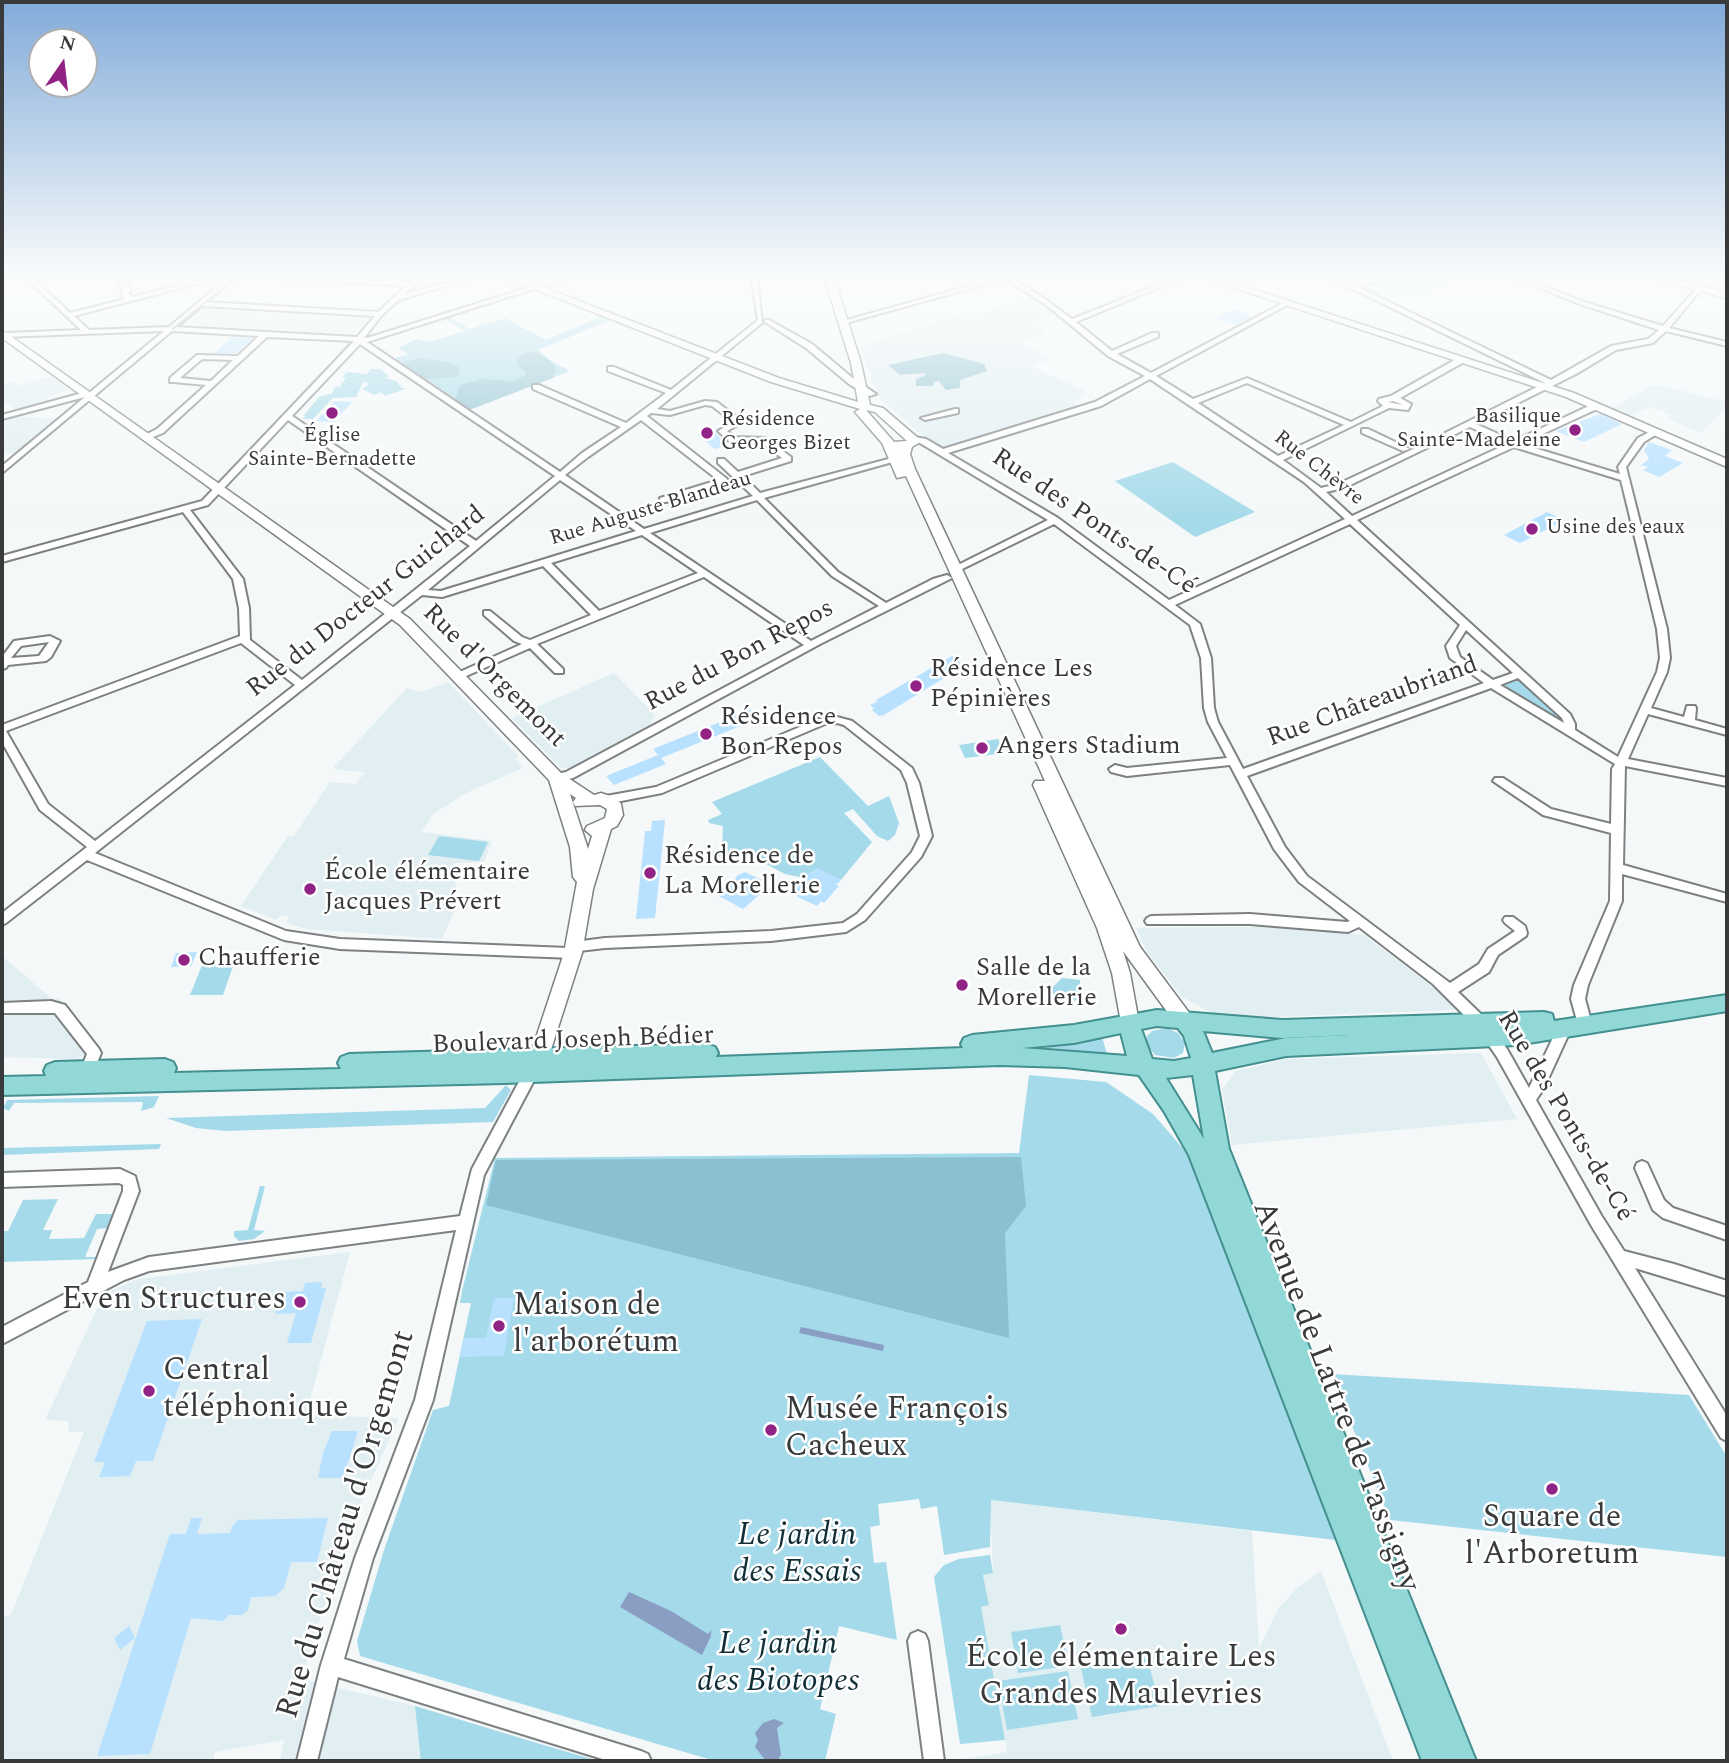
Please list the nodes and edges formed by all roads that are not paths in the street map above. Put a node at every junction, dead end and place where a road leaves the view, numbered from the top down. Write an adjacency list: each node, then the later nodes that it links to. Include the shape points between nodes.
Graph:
1 (38, 359): 27 (street, Rue d'Orgemont)
2 (134, 359): 27 (street)
3 (197, 359): 22 (street, via 173,380)
4 (238, 359): 22 (street)
5 (341, 359): 36 (street)
6 (387, 359): 55 (street)
7 (713, 359): 26 (street, Rue du Docteur Guichard)
8 (722, 359): 31 (street, via 810,395)
9 (827, 359): 23 (street)
10 (855, 359): 16 (street)
11 (1121, 359): 19 (street, Rue Chèvre)
12 (1178, 359): 19 (street)
13 (1502, 359): 17 (street)
14 (1594, 359): 24 (street)
15 (1461, 360): 20 (street); 38 (street)
16 (856, 363): 23 (street); 23 (street, via 861,367)
17 (1520, 368): 20 (street); 24 (street)
18 (611, 369): 26 (street)
19 (1150, 374): 28 (street, Rue Chèvre); 48 (street, via 1098,404)
20 (1505, 375): 24 (street)
21 (1247, 380): 28 (street); 38 (street)
22 (212, 383): 43 (street)
23 (860, 384): 31 (street); 32 (street)
24 (1547, 385): 29 (street); 39 (street)
25 (536, 387): 40 (street)
26 (671, 393): 30 (street, Rue du Docteur Guichard)
27 (89, 396): 35 (street); 43 (street, Rue d'Orgemont); 53 (street)
28 (1193, 402): 50 (street, Rue Chèvre)
29 (1596, 407): 42 (street); 46 (street)
30 (650, 410): 34 (street, Rue du Docteur Guichard); 54 (street, via 670,413 714,404 739,422 722,431 732,439 761,440 788,459)
31 (863, 410): 32 (street); 45 (street)
32 (880, 410): 44 (street)
33 (955, 411): 37 (street)
34 (642, 416): 40 (street, Rue du Docteur Guichard); 60 (street, via 724,481)
35 (2, 417)
36 (287, 417): 57 (street); 65 (street)
37 (925, 418)
38 (1352, 425): 50 (street)
39 (1470, 425): 46 (street); 58 (street, via 1341,486)
40 (626, 426): 55 (street, Rue du Docteur Guichard)
41 (1365, 431): 47 (street)
42 (1656, 432): 52 (street); 56 (street, via 1642,440 1623,463)
43 (148, 438): 57 (street, Rue d'Orgemont)
44 (909, 442): 45 (street, via 895,447); 48 (street, Rue des Ponts-de-Cé); 69 (street, via 904,454)
45 (888, 443): 49 (street)
46 (1515, 444): 56 (street); 63 (street)
47 (1406, 449)
48 (941, 452): 62 (street, Rue des Ponts-de-Cé)
49 (893, 459): 59 (street, Rue Auguste Blandeau); 69 (street)
50 (1277, 459): 58 (street, Rue Chèvre)
51 (721, 461): 54 (street)
52 (1727, 463)
53 (2, 470)
54 (737, 475): 59 (street)
55 (559, 476): 64 (street); 65 (street, Rue du Docteur Guichard)
56 (1624, 478): 86 (street, via 1665,651)
57 (219, 489): 61 (street, via 205,503); 74 (street, Rue d'Orgemont)
58 (1320, 491): 63 (street, Rue Chèvre)
59 (760, 497): 64 (street, Rue Auguste Blandeau); 72 (street, via 835,574)
60 (663, 500)
61 (186, 510): 66 (street); 77 (street, via 238,579)
62 (1055, 520): 69 (street, Rue du Bon Repos); 71 (street, Rue des Ponts-de-Cé)
63 (1351, 520): 71 (street); 76 (street, Rue Chèvre)
64 (643, 532): 67 (street, Rue Auguste Blandeau); 68 (street)
65 (477, 546): 70 (street, Rue du Docteur Guichard)
66 (2, 559)
67 (545, 562): 70 (street, Rue Auguste Blandeau, via 439,594); 75 (street)
68 (704, 574): 75 (street); 79 (street)
69 (951, 574): 72 (street, Rue du Bon Repos); 118 (street, via 1132,951); 119 (street, via 1106,928 1121,974)
70 (420, 592): 74 (street, Rue du Docteur Guichard)
71 (1169, 604): 91 (street, Rue des Ponts-de-Cé, via 1198,628 1206,658 1210,714)
72 (885, 606): 79 (street, Rue du Bon Repos)
73 (487, 613): 78 (street)
74 (392, 614): 82 (street, Rue d'Orgemont); 84 (street, Rue du Docteur Guichard)
75 (598, 616): 78 (street)
76 (1465, 625): 81 (street, Rue Chèvre); 83 (street, Rue Chèvre, via 1451,650 1462,664)
77 (244, 638): 84 (street); 88 (street)
78 (531, 644): 80 (street); 82 (street)
79 (811, 645): 95 (street, Rue du Bon Repos)
80 (559, 671)
81 (1520, 674): 83 (street, Rue Châteaubriand); 89 (street, Rue Chèvre, via 1566,716)
82 (457, 677): 95 (street, Rue d'Orgemont)
83 (1492, 684): 89 (street, Rue Chèvre); 94 (street, Rue Châteaubriand)
84 (302, 685): 102 (street, Rue du Docteur Guichard)
85 (1691, 708): 87 (street)
86 (1644, 710): 87 (street); 92 (street)
87 (1689, 723): 90 (street)
88 (2, 731): 102 (street, via 44,807)
89 (1569, 731): 92 (street, Rue Chèvre)
90 (1727, 732)
91 (1234, 761): 93 (street, via 1127,772); 94 (street, Rue des Ponts-de-Cé)
92 (1621, 761): 97 (street, Rue Chèvre); 101 (street)
93 (1115, 769)
94 (1241, 774): 109 (street, Rue des Ponts-de-Cé, via 1292,866)
95 (556, 778): 98 (street, Rue d'Orgemont); 99 (street, Rue d'Orgemont)
96 (1499, 781): 101 (street, via 1547,812)
97 (1727, 782)
98 (604, 804): 99 (street, via 576,804); 100 (street, Rue d'Orgemont, via 611,822); 111 (street, via 658,790 823,721 837,720 848,723 906,768 925,830 920,850 861,918 846,927)
99 (571, 820): 100 (street, via 587,831); 104 (street, Rue d'Orgemont)
100 (603, 828): 104 (street, Rue d'Orgemont)
101 (1617, 830): 103 (street)
102 (90, 850): 106 (street, Rue du Docteur Guichard); 112 (street, via 284,934 340,944)
103 (1616, 868): 105 (street); 117 (street, via 1616,901 1579,992)
104 (584, 889): 110 (street, Rue d'Orgemont)
105 (1727, 898)
106 (2, 920)
107 (1509, 920): 113 (street, via 1521,933 1493,952 1484,968)
108 (1151, 921): 109 (street, via 1250,919 1348,926)
109 (1360, 921): 113 (street, Rue des Ponts-de-Cé)
110 (577, 928): 111 (street); 112 (street, Rue d'Orgemont)
111 (605, 943): 112 (street)
112 (573, 950): 122 (street, Rue d'Orgemont)
113 (1450, 990): 121 (street, Rue des Ponts-de-Cé)
114 (1727, 994): 117 (main road)
115 (1727, 1003): 120 (main road)
116 (2, 1008): 124 (street, via 60,1009 94,1053)
117 (1583, 1017): 121 (main road)
118 (1183, 1019): 119 (main road, Boulevard Joseph Bédier); 121 (main road, via 1282,1029); 123 (main road, Avenue de Lattre de Tassigny, via 1198,1044)
119 (1129, 1023): 122 (main road, Boulevard Joseph Bédier, via 994,1043); 125 (main road, Avenue de Lattre de Tassigny)
120 (1564, 1029): 121 (main road); 128 (street)
121 (1487, 1031): 123 (main road, via 1318,1044); 128 (street, Rue des Ponts-de-Cé)
122 (536, 1064): 124 (main road, Boulevard Joseph Bédier); 125 (main road, Boulevard Joseph Bédier, via 1000,1056 1088,1060); 127 (main road, Boulevard Joseph Bédier); 131 (street, Rue du Château d'Orgemont, via 477,1174)
123 (1202, 1065): 125 (main road, Boulevard Joseph Bédier); 144 (main road, Avenue de Lattre de Tassigny, via 1217,1149)
124 (88, 1069): 126 (main road, Boulevard Joseph Bédier)
125 (1146, 1069): 143 (main road, Avenue de Lattre de Tassigny, via 1199,1152)
126 (2, 1072)
127 (2, 1086)
128 (1528, 1099): 133 (street, Rue des Ponts-de-Cé)
129 (1642, 1168): 132 (street, via 1658,1205 1668,1213)
130 (2, 1180): 134 (street, via 120,1176 130,1181 131,1191)
131 (465, 1222): 134 (street, via 160,1261); 139 (street, Rue du Château d'Orgemont, via 424,1400 364,1558)
132 (1727, 1233)
133 (1619, 1257): 135 (street); 137 (street, Rue des Ponts-de-Cé)
134 (94, 1288): 136 (street)
135 (1727, 1288)
136 (2, 1336)
137 (1727, 1432)
138 (919, 1641): 142 (street)
139 (331, 1665): 140 (street, Rue du Château d'Orgemont); 141 (street)
140 (307, 1761)
141 (642, 1761)
142 (934, 1761)
143 (1438, 1761)
144 (1460, 1761)

